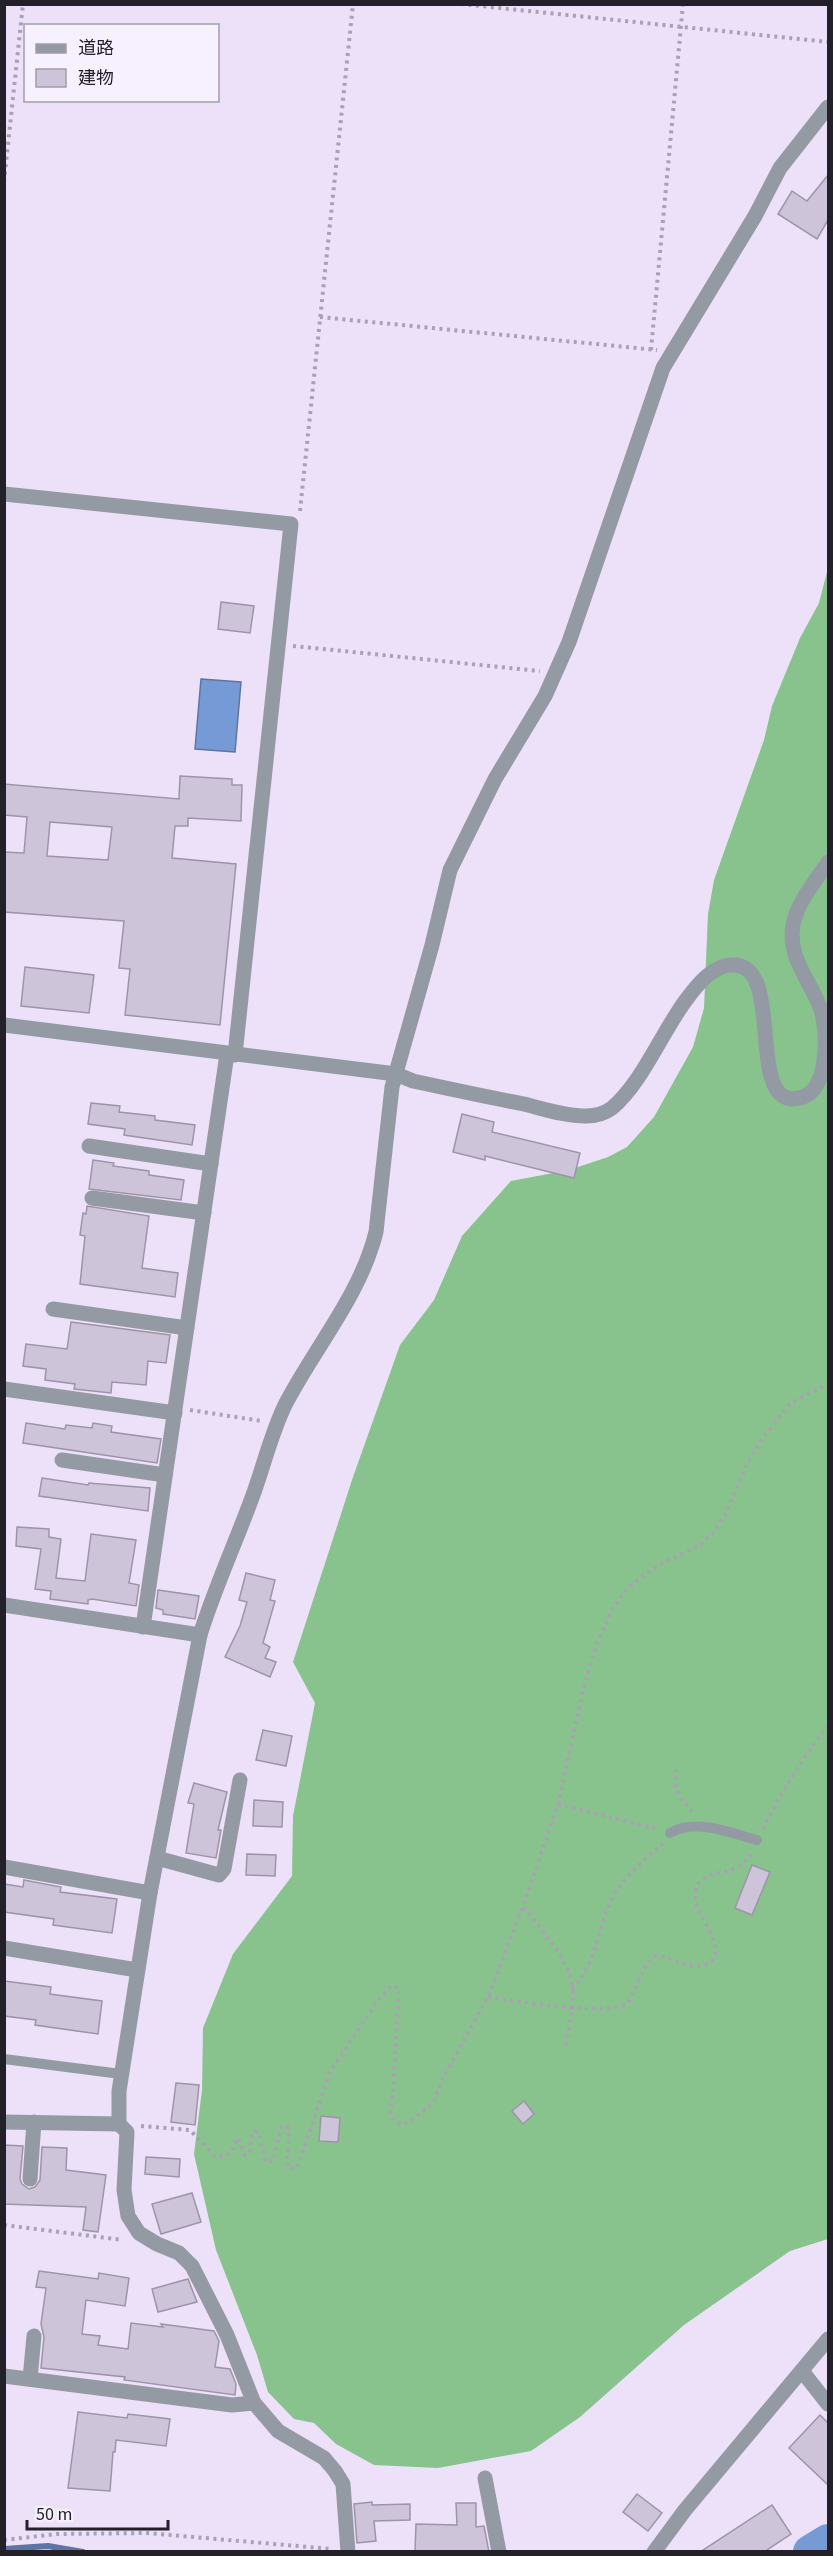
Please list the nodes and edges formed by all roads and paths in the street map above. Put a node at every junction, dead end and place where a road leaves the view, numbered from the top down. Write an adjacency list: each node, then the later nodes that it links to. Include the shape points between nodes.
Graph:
1 (23, 4): 8 (path)
2 (353, 4): 9 (path)
3 (461, 4): 5 (path)
4 (683, 4): 5 (path)
5 (681, 27): 6 (path); 10 (path)
6 (828, 42)
7 (828, 107): 11 (street, via 780,168)
8 (4, 182)
9 (320, 317): 10 (path); 13 (path, via 299,514)
10 (651, 350): 11 (path)
11 (673, 352): 15 (street, via 663,368)
12 (4, 494): 13 (street)
13 (291, 524): 14 (street)
14 (279, 644): 15 (path); 18 (street)
15 (555, 673): 19 (street, via 495,779 450,870)
16 (828, 862): 19 (street, via 793,924 795,956 821,1010 823,1023 824,1066 819,1084 803,1097 779,1094 771,1080 758,989 746,968 736,964 725,965 696,987 629,1088 612,1108 599,1115 564,1113)
17 (4, 1025): 18 (street)
18 (231, 1054): 19 (street); 21 (street)
19 (396, 1074): 29 (street, via 372,1248 361,1277 306,1366)
20 (89, 1146): 21 (street)
21 (211, 1164): 23 (street)
22 (92, 1198): 23 (street)
23 (204, 1213): 25 (street)
24 (53, 1309): 25 (street)
25 (187, 1328): 28 (street)
26 (828, 1384): 38 (path, via 791,1403 764,1436 713,1533 700,1545 643,1576 612,1610 585,1682)
27 (4, 1389): 28 (street)
28 (175, 1410): 29 (path); 31 (street)
29 (278, 1423): 34 (street)
30 (62, 1460): 31 (street)
31 (165, 1475): 33 (street)
32 (4, 1605): 33 (street)
33 (143, 1627): 34 (street)
34 (200, 1635): 42 (street)
35 (828, 1725): 41 (path, via 783,1790)
36 (676, 1769): 39 (path, via 676,1790)
37 (240, 1780): 42 (street, via 224,1869 219,1875)
38 (558, 1804): 40 (path); 45 (path)
39 (700, 1826): 40 (lane); 41 (lane)
40 (670, 1833): 48 (path, via 617,1891 583,1978)
41 (757, 1840): 50 (path, via 739,1866 707,1875 698,1884 696,1902 715,1944 708,1962 694,1966 655,1956 623,2007)
42 (157, 1858): 44 (street)
43 (4, 1867): 44 (street)
44 (150, 1893): 47 (street)
45 (523, 1906): 48 (path, via 561,1959); 49 (path)
46 (4, 1948): 47 (street)
47 (137, 1970): 53 (street)
48 (572, 1989): 50 (path)
49 (488, 1997): 50 (path); 56 (path, via 433,2104 404,2125 390,2113 399,1988 391,1986 330,2072 297,2168 290,2169 287,2163 290,2138 284,2125 275,2157 266,2162 259,2133 255,2131 250,2152 245,2155 238,2138 225,2157 215,2156 190,2130)
50 (571, 2007): 51 (path)
51 (565, 2050)
52 (4, 2059): 53 (lane)
53 (121, 2074): 56 (street)
54 (4, 2122): 55 (street)
55 (34, 2122): 56 (street); 57 (street)
56 (119, 2124): 59 (street, via 127,2132 124,2190 128,2216 139,2233)
57 (30, 2179)
58 (4, 2225): 59 (path)
59 (157, 2244): 65 (street, via 179,2253 192,2266 227,2335)
60 (34, 2336): 64 (street)
61 (828, 2339): 62 (street)
62 (802, 2372): 66 (street); 71 (street)
63 (4, 2376): 64 (street)
64 (30, 2379): 65 (street, via 232,2405)
65 (254, 2403): 69 (street, via 278,2431 324,2458 335,2471 343,2484)
66 (828, 2403)
67 (485, 2478): 70 (street)
68 (4, 2540): 69 (path, via 57,2534 147,2533)
69 (348, 2551)
70 (499, 2552)
71 (654, 2552)

